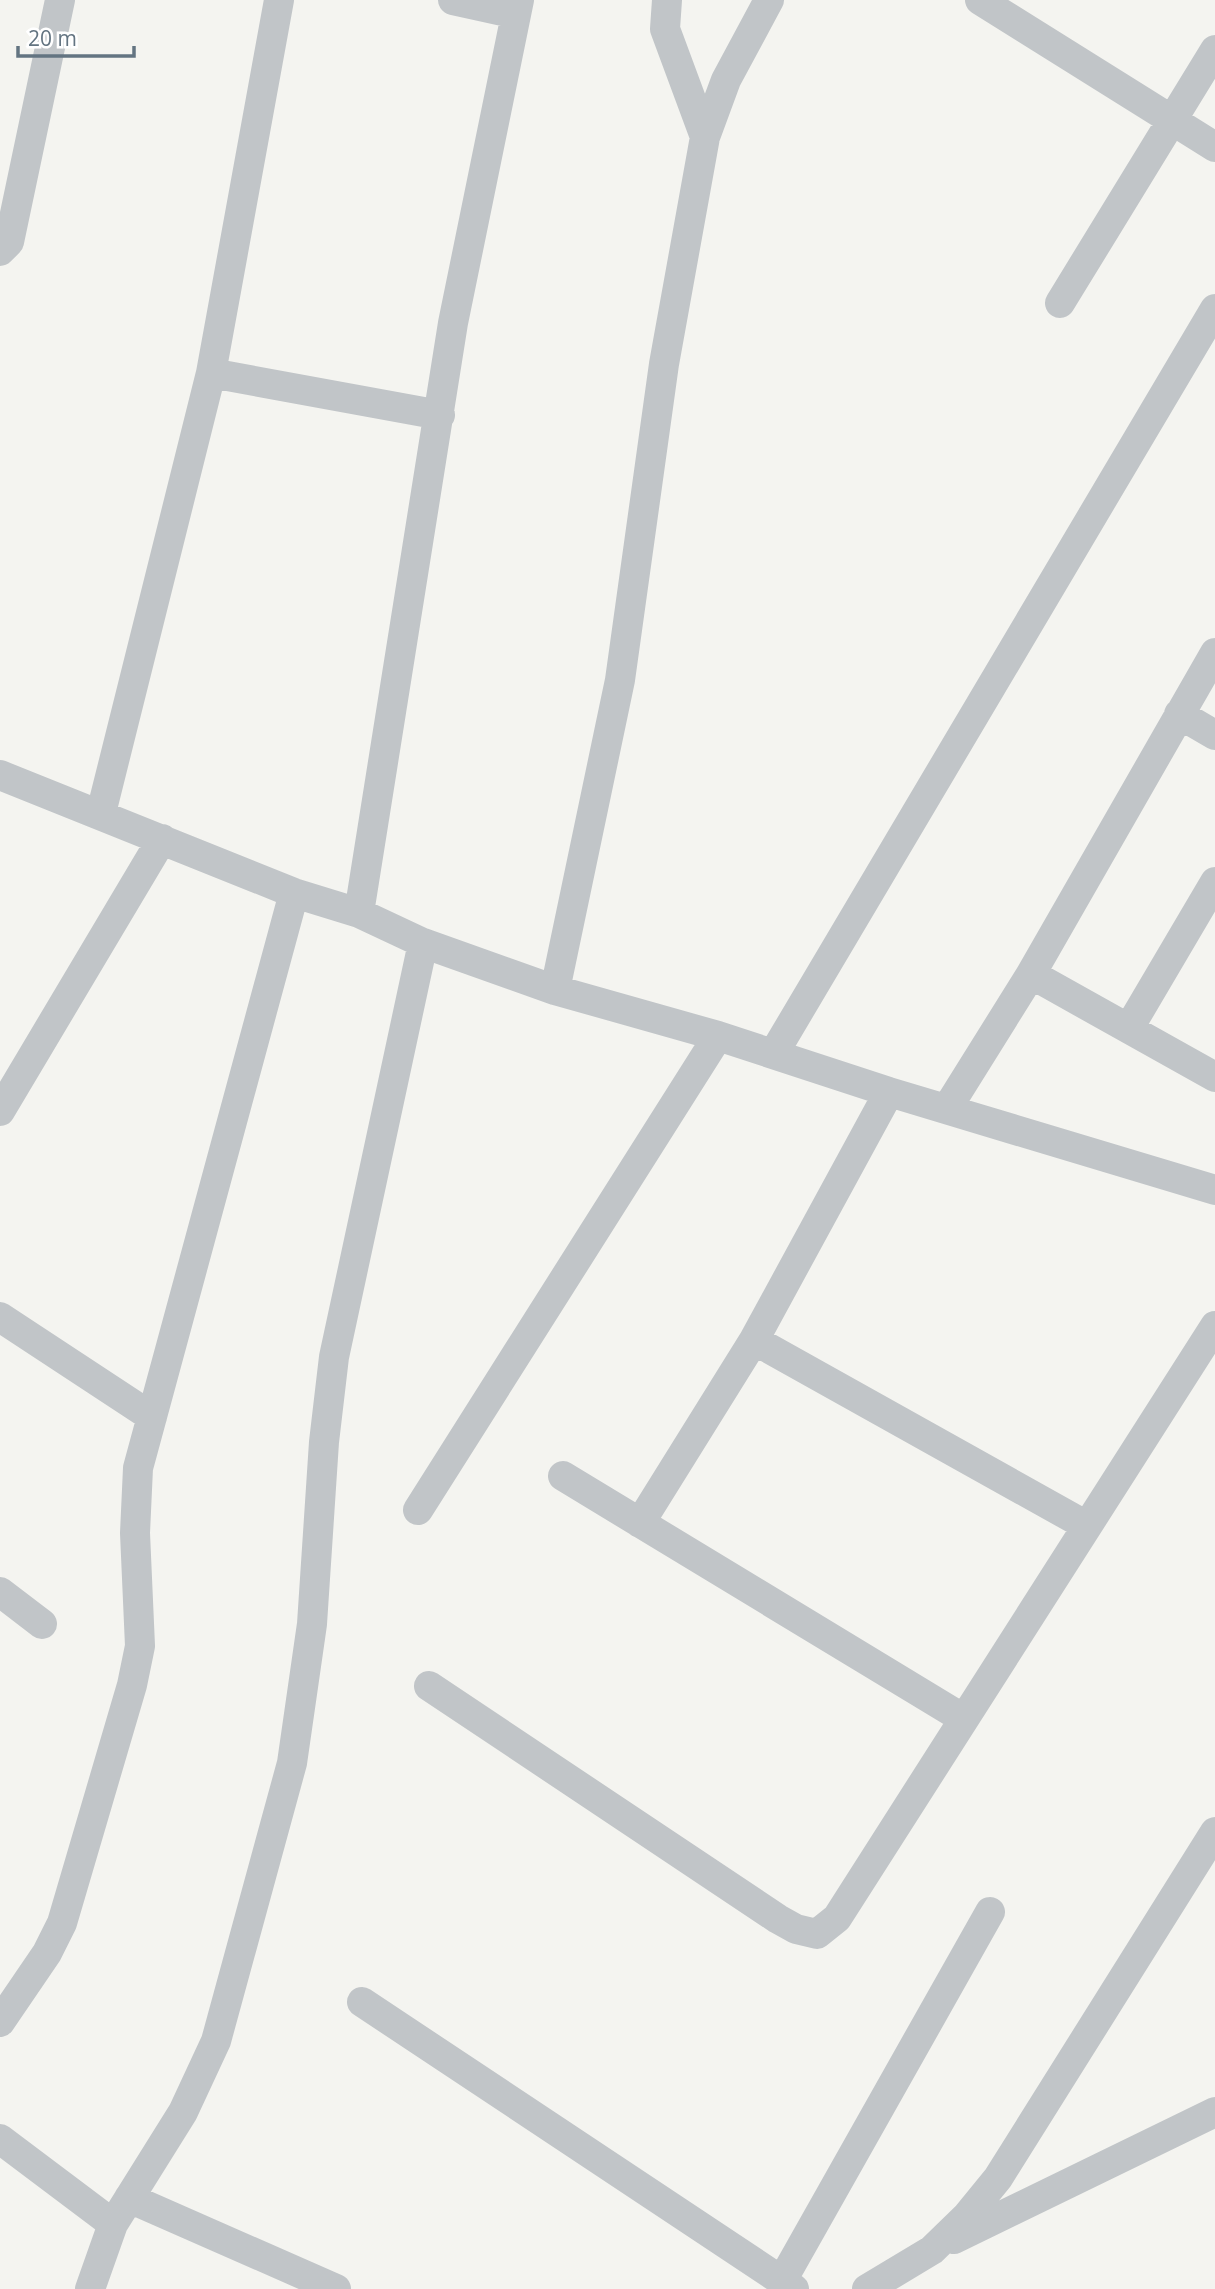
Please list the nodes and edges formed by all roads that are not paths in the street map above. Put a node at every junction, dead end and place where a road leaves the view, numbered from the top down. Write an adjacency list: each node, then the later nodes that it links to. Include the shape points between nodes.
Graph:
1 (60, 0): 12 (street, via 9,242)
2 (279, 0): 15 (street)
3 (453, 0): 7 (street)
4 (667, 0): 10 (street, via 665,29)
5 (769, 0): 10 (street, via 726,80)
6 (980, 0): 9 (street)
7 (518, 7): 16 (street, via 453,323)
8 (1215, 50): 9 (street)
9 (1171, 121): 11 (street); 13 (street)
10 (705, 137): 28 (street, via 664,364 620,680)
11 (1215, 147)
12 (0, 251)
13 (1060, 303)
14 (1215, 309): 31 (street)
15 (211, 373): 16 (street); 21 (street)
16 (440, 415): 25 (street)
17 (1215, 653): 18 (street)
18 (1179, 714): 19 (street); 27 (street)
19 (1215, 735)
20 (0, 775): 21 (street)
21 (101, 813): 22 (street)
22 (162, 839): 24 (street); 35 (street)
23 (1215, 882): 29 (street)
24 (294, 893): 25 (street); 40 (street)
25 (359, 913): 26 (street)
26 (423, 943): 28 (street); 55 (street, via 334,1357 312,1624 292,1763 216,2041 183,2112)
27 (1031, 974): 29 (street); 34 (street)
28 (555, 990): 30 (street)
29 (1129, 1028): 32 (street)
30 (718, 1036): 31 (street); 42 (street)
31 (774, 1053): 33 (street)
32 (1215, 1077)
33 (889, 1092): 34 (street); 39 (street)
34 (948, 1107): 36 (street)
35 (0, 1111)
36 (1215, 1190)
37 (0, 1317): 40 (street)
38 (1215, 1326): 44 (street)
39 (754, 1340): 43 (street); 44 (street)
40 (152, 1417): 52 (street, via 135,1500 140,1646 132,1685 62,1923 35,1973)
41 (563, 1476): 43 (street)
42 (418, 1510)
43 (640, 1523): 48 (street)
44 (1087, 1526): 48 (street)
45 (0, 1592): 46 (street)
46 (42, 1625)
47 (429, 1686): 48 (street, via 778,1919 817,1934 837,1918)
48 (964, 1719)
49 (1215, 1832): 57 (street, via 998,2178)
50 (990, 1912): 58 (street)
51 (362, 2002): 58 (street)
52 (0, 2022)
53 (1215, 2112): 57 (street)
54 (0, 2139): 56 (street)
55 (129, 2199): 56 (street); 60 (street)
56 (113, 2224): 59 (street)
57 (932, 2250): 61 (street)
58 (788, 2284)
59 (90, 2289)
60 (336, 2289)
61 (867, 2289)

